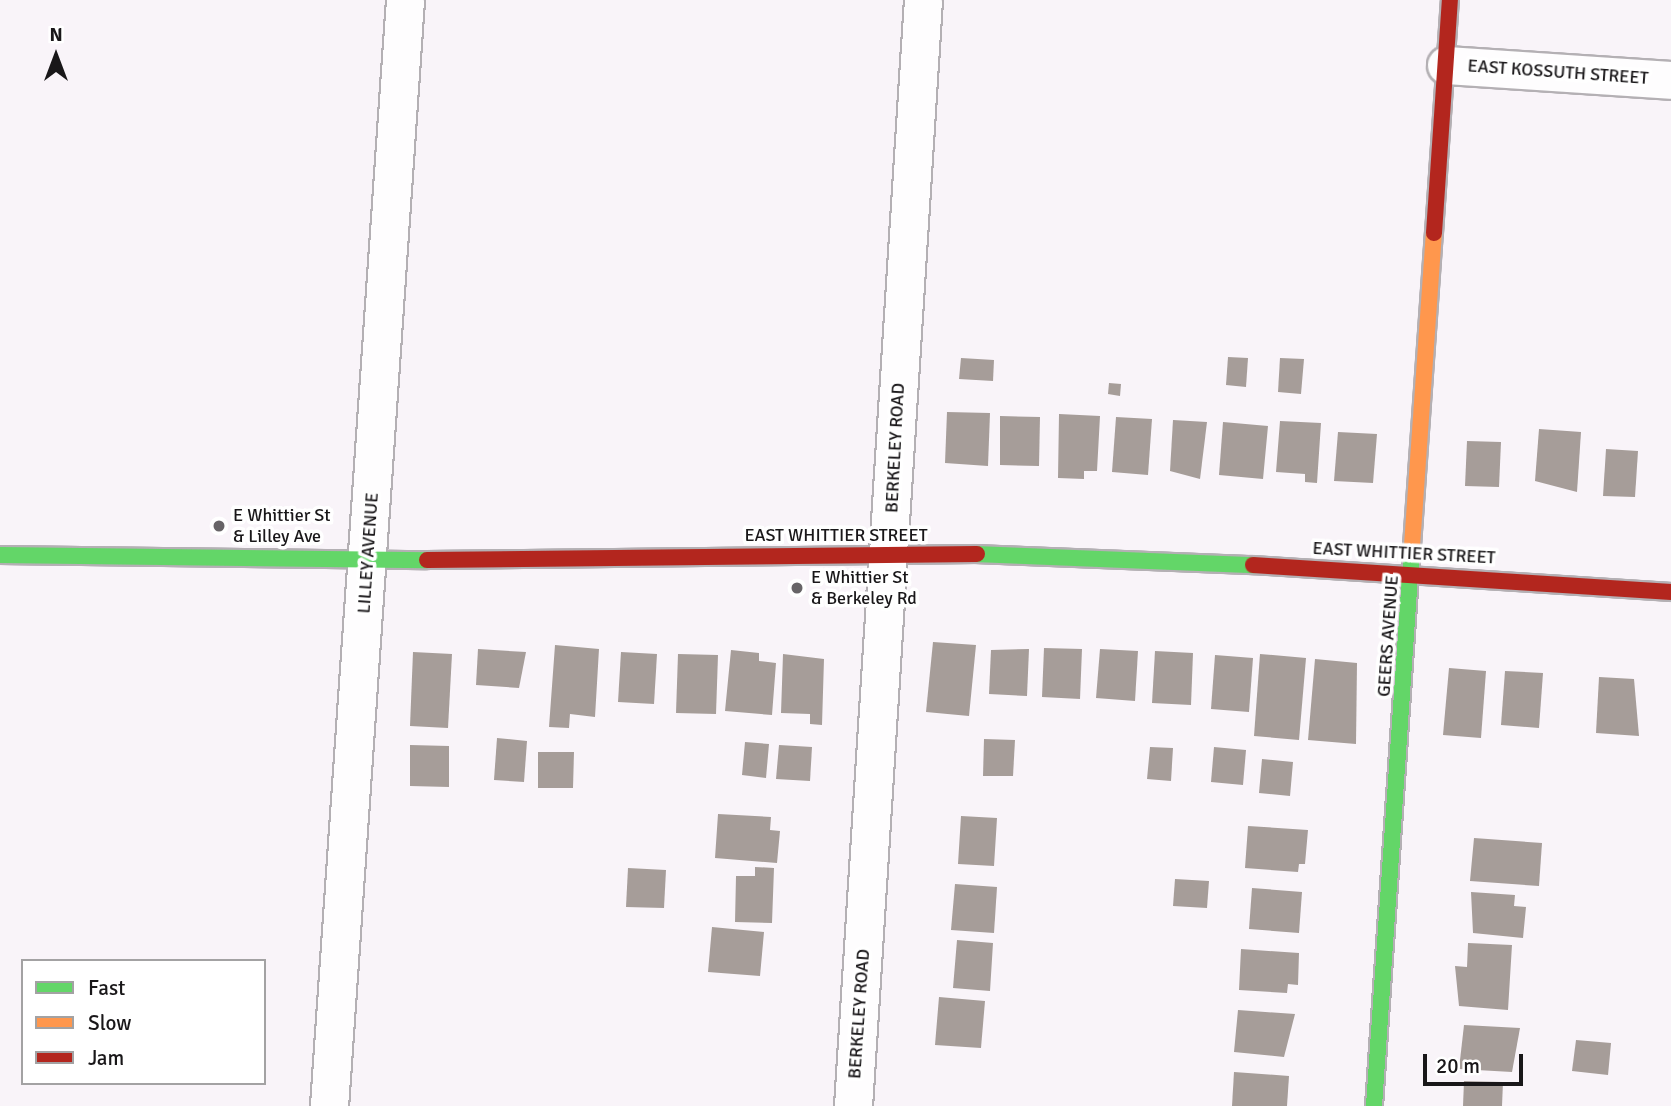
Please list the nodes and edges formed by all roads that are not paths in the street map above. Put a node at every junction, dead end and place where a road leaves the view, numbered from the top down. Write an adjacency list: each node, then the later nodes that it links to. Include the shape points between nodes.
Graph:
1 (405, 0): 8 (street, LILLEY AVENUE)
2 (923, 0): 6 (street, BERKELEY ROAD)
3 (1450, 0): 4 (street, GEERS AVENUE)
4 (1446, 65): 5 (street, EAST KOSSUTH STREET); 9 (street, GEERS AVENUE)
5 (1671, 80)
6 (890, 552): 8 (street, EAST WHITTIER STREET); 9 (street, EAST WHITTIER STREET); 12 (street, BERKELEY ROAD)
7 (0, 555): 8 (street, EAST WHITTIER STREET)
8 (368, 561): 11 (street, LILLEY AVENUE)
9 (1411, 573): 10 (street, EAST WHITTIER STREET); 13 (street, GEERS AVENUE)
10 (1671, 592)
11 (329, 1106)
12 (853, 1106)
13 (1374, 1106)

